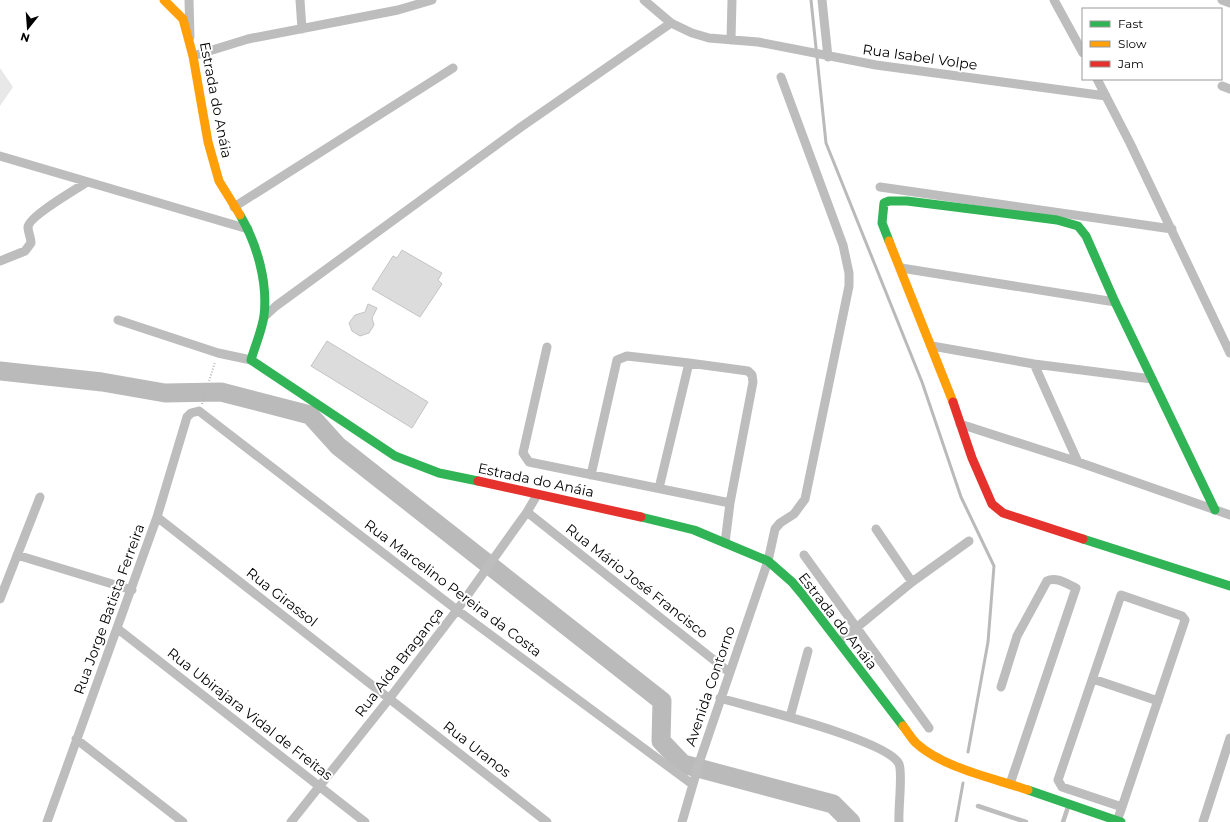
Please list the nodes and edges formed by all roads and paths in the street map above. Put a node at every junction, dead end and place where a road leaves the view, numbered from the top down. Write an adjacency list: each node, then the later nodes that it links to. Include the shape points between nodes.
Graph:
1 (164, 0): 14 (street, Estrada do Anáia, via 183,19)
2 (189, 0): 14 (street)
3 (300, 0): 13 (street)
4 (432, 0): 10 (street)
5 (644, 0): 12 (street, Rua Isabel Volpe)
6 (732, 0): 15 (street)
7 (822, 0): 18 (street)
8 (1054, 0): 16 (street)
9 (1222, 0): 11 (street)
10 (416, 2): 13 (street, via 398,10)
11 (1230, 3)
12 (672, 23): 15 (street, Rua Isabel Volpe, via 709,38); 32 (street, via 521,127)
13 (302, 29): 17 (street, via 226,44)
14 (190, 40): 17 (street, Estrada do Anáia)
15 (731, 40): 18 (street, Rua Isabel Volpe, via 758,42)
16 (1082, 51)
17 (193, 56): 26 (street, Estrada do Anáia, via 208,142 219,181)
18 (828, 57): 22 (street, Rua Isabel Volpe)
19 (453, 68): 26 (street)
20 (781, 77): 59 (street, Avenida Contorno, via 843,245 849,286 805,499 797,511 775,528)
21 (1098, 80): 22 (street)
22 (1106, 96): 28 (street)
23 (0, 156): 24 (street)
24 (87, 182): 27 (street); 29 (street, via 30,223 28,230 31,243 25,251)
25 (880, 187): 28 (street)
26 (234, 207): 27 (street, Estrada do Anáia)
27 (248, 229): 32 (street, Estrada do Anáia, via 262,272)
28 (1172, 229): 36 (street)
29 (0, 261)
30 (901, 268): 31 (street); 31 (street, via 882,223 884,203 889,201 907,201 1056,220 1072,223 1083,231); 34 (street)
31 (1115, 302): 41 (street)
32 (264, 317): 37 (street, Estrada do Anáia)
33 (118, 320): 37 (street, via 218,353)
34 (932, 346): 39 (street); 43 (street)
35 (547, 347): 45 (street, via 525,458 528,462)
36 (1230, 353)
37 (251, 360): 47 (street, Estrada do Anáia, via 395,456 439,473)
38 (689, 363): 45 (street, via 627,356 617,360); 46 (street); 49 (street, via 748,371 752,375 753,382)
39 (1034, 364): 41 (street); 44 (street)
40 (215, 365): 42 (path)
41 (1152, 379): 50 (street)
42 (201, 407): 53 (street, Rua Jorge Batista Ferreira, via 187,417); 64 (street, Rua Marcelino Pereira da Costa)
43 (960, 424): 44 (street); 61 (street, via 992,504 1003,513)
44 (1078, 462): 50 (street)
45 (591, 475): 46 (street)
46 (659, 488): 49 (street)
47 (537, 495): 51 (street, Rua Aída Bragança); 56 (street, Estrada do Anáia, via 657,520 694,530)
48 (40, 497): 57 (street)
49 (730, 503): 56 (street)
50 (1215, 510): 52 (street)
51 (527, 512): 64 (street, Rua Aída Bragança); 69 (street, Rua Mário José Francisco)
52 (1230, 515)
53 (157, 517): 62 (street, Rua Jorge Batista Ferreira); 73 (street, Rua Girassol)
54 (876, 529): 60 (street)
55 (969, 541): 60 (street)
56 (725, 543): 59 (street, Estrada do Anáia)
57 (17, 555): 62 (street); 63 (street)
58 (804, 555): 65 (street)
59 (768, 561): 67 (street, Estrada do Anáia, via 792,582); 69 (street, Avenida Contorno)
60 (912, 582): 65 (street)
61 (1230, 586)
62 (132, 590): 66 (street, Rua Jorge Batista Ferreira)
63 (0, 599)
64 (457, 610): 73 (street, Rua Aída Bragança); 79 (street, Rua Marcelino Pereira da Costa)
65 (856, 627): 67 (street); 76 (street)
66 (118, 629): 78 (street, Rua Jorge Batista Ferreira); 81 (street, Rua Ubirajara Vidal de Freitas)
67 (839, 642): 80 (street, Estrada do Anáia, via 923,750 930,755)
68 (808, 651): 75 (street)
69 (729, 672): 72 (street, Avenida Contorno)
70 (1092, 679): 74 (street); 74 (street, via 1122,595 1185,618); 84 (street, via 1058,780 1059,784)
71 (1001, 687): 80 (street, via 1017,636 1048,581 1057,579 1076,588)
72 (720, 698): 75 (street); 79 (street, Avenida Contorno)
73 (390, 699): 81 (street, Rua Aída Bragança); 91 (street, Rua Uranos)
74 (1158, 701): 84 (street)
75 (790, 717): 93 (street, via 819,725 882,750 895,758 902,775 898,805)
76 (930, 728)
77 (1230, 738): 96 (street)
78 (76, 739): 87 (street, Rua Jorge Batista Ferreira); 88 (street)
79 (693, 782): 92 (street, Avenida Contorno)
80 (1010, 784): 82 (street, Estrada do Anáia)
81 (319, 786): 89 (street, Rua Aída Bragança); 90 (street, Rua Ubirajara Vidal de Freitas)
82 (1069, 804): 85 (street, Estrada do Anáia); 95 (lane)
83 (978, 806): 94 (lane)
84 (1122, 807): 86 (street)
85 (1102, 819): 86 (street, Estrada do Anáia)
86 (1119, 821)
87 (47, 822)
88 (183, 822)
89 (291, 822)
90 (365, 822)
91 (547, 822)
92 (682, 822)
93 (899, 822)
94 (1026, 822)
95 (1063, 822)
96 (1203, 822)

